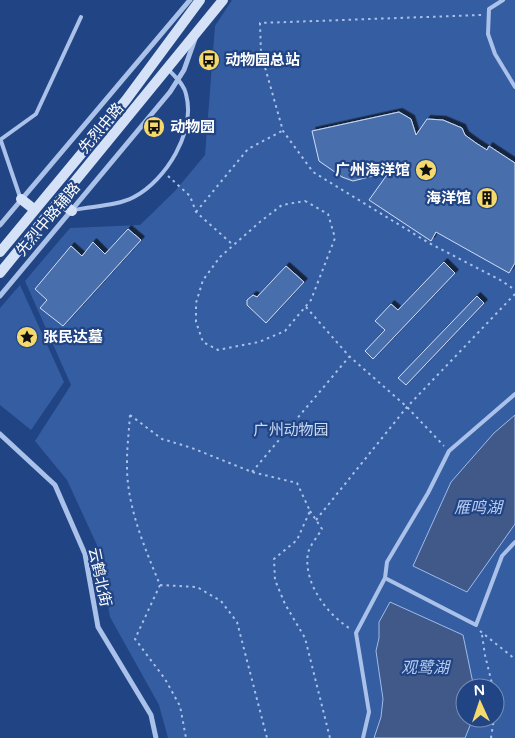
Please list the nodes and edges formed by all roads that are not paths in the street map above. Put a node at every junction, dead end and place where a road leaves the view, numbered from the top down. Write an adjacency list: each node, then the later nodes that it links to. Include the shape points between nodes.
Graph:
1 (190, 0): 11 (street)
2 (200, 0): 13 (main road, 先烈中路, via 131,94)
3 (224, 0): 6 (main road, 先烈中路)
4 (503, 0): 9 (lane, via 489,9 488,34 495,54)
5 (81, 18): 10 (lane, via 36,114)
6 (197, 33): 7 (main road, 先烈中路); 8 (street, 先烈中路辅路)
7 (169, 70): 8 (lane); 12 (main road, 先烈中路)
8 (178, 80): 14 (street, 先烈中路辅路); 14 (lane, via 186,94 187,122 180,146 163,171 133,198)
9 (515, 86)
10 (1, 140): 11 (lane)
11 (21, 200): 13 (main road); 15 (street)
12 (59, 201): 14 (main road); 17 (main road, 先烈中路)
13 (35, 210): 16 (main road, 先烈中路)
14 (72, 211): 18 (street, 先烈中路辅路)
15 (0, 225)
16 (0, 252)
17 (0, 273)
18 (0, 296)
19 (515, 394): 22 (lane, via 449,452 387,562)
20 (0, 434): 23 (street, 云鹤北街, via 55,485 85,554 98,627 151,715)
21 (515, 542): 22 (lane, via 502,556 476,625)
22 (386, 578): 24 (lane, via 356,633 369,712)
23 (156, 738)
24 (363, 738)

